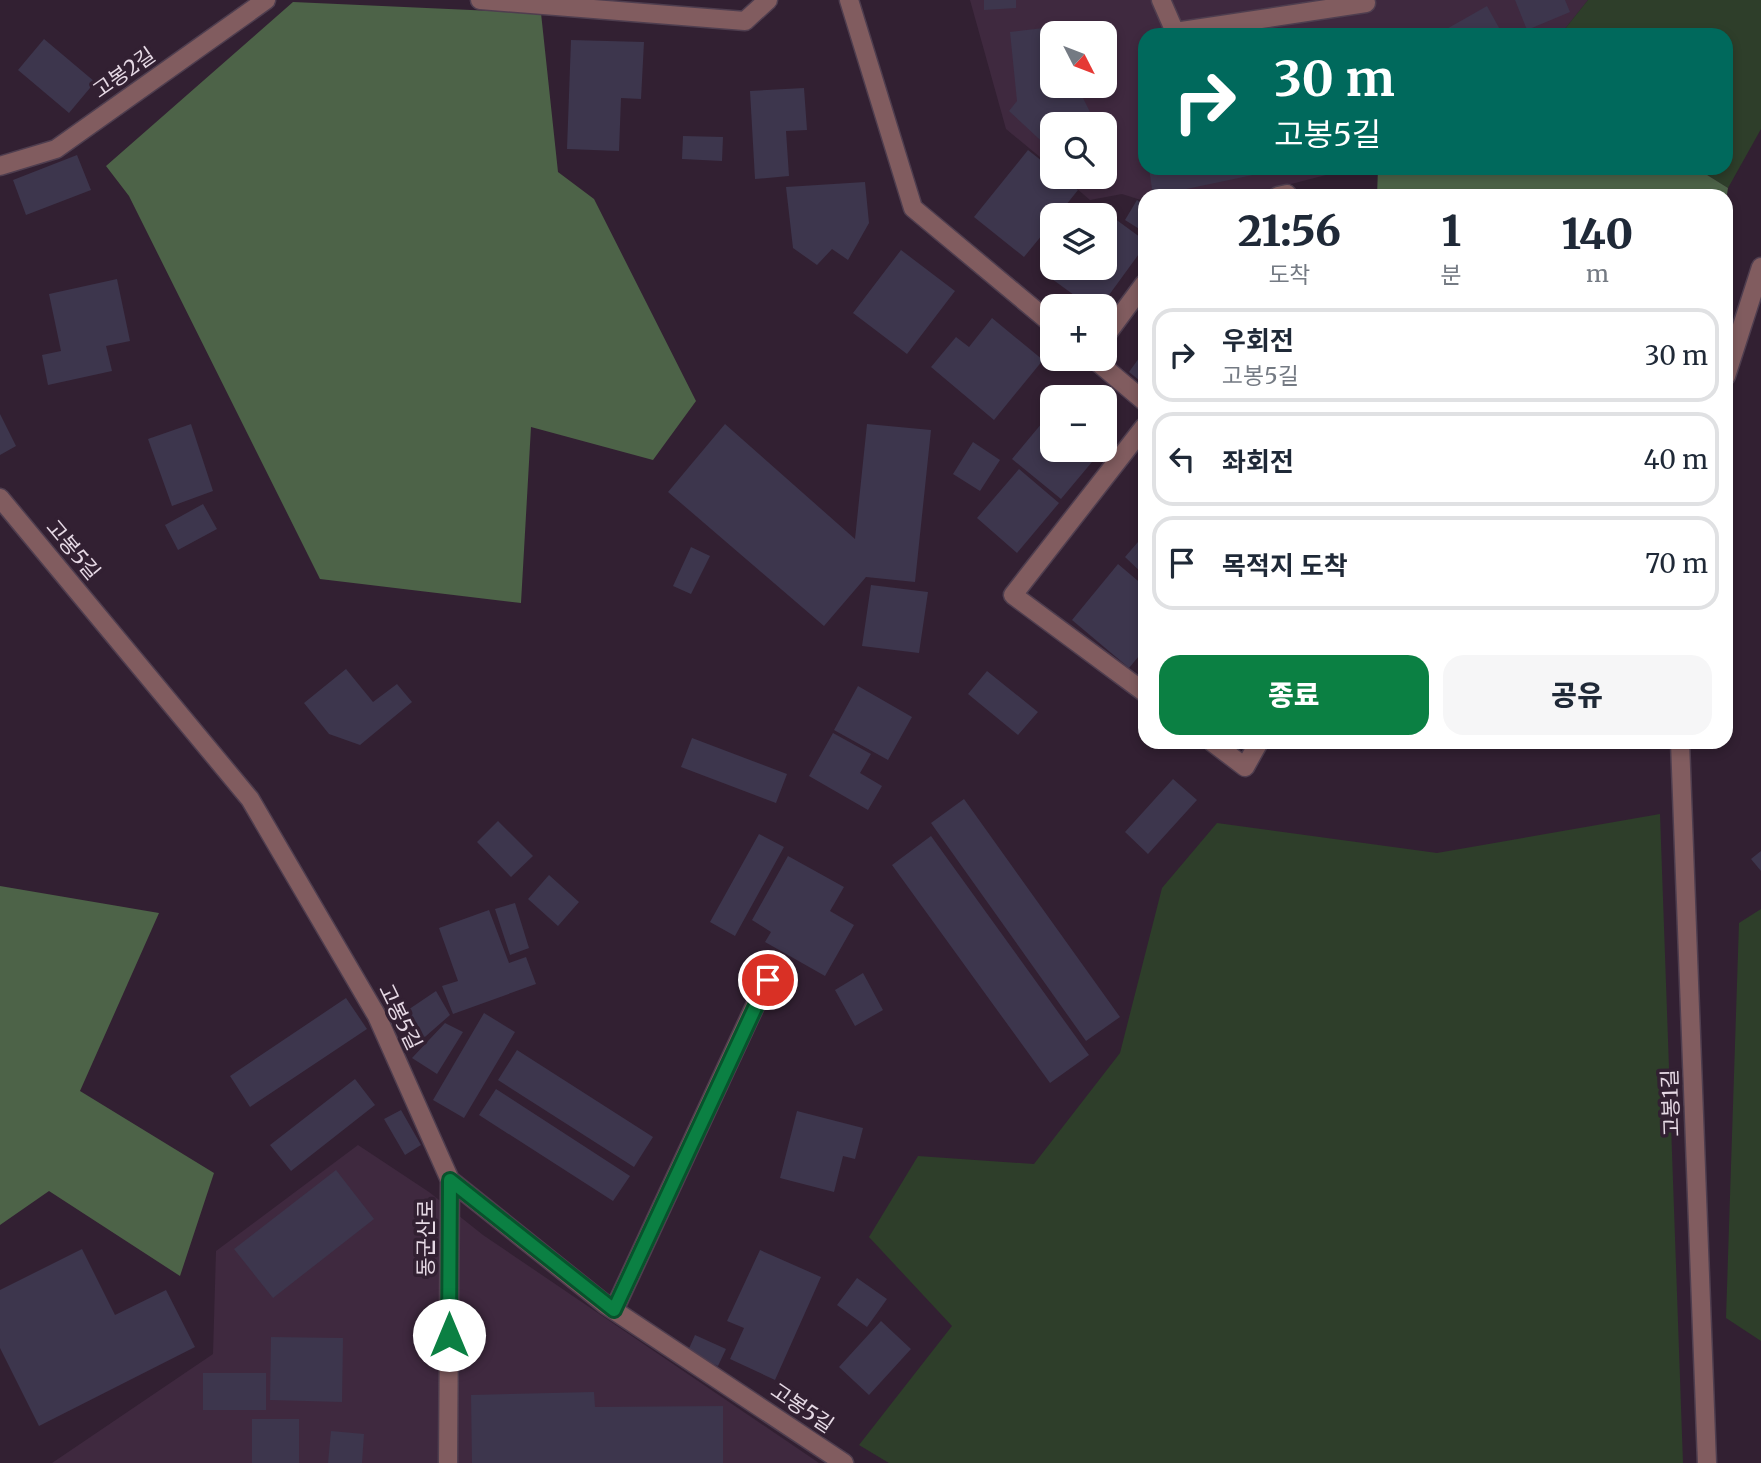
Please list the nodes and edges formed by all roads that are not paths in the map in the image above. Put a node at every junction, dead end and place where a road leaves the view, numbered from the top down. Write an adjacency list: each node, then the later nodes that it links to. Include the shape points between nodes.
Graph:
1 (267, 0): 9 (street, 고봉2길, via 56,149)
2 (480, 0): 3 (street, via 745,21)
3 (768, 0)
4 (849, 0): 12 (street, via 913,208)
5 (1161, 0): 7 (street)
6 (1366, 3): 8 (street)
7 (1173, 28)
8 (1201, 28)
9 (0, 166)
10 (1761, 267): 14 (street)
11 (1138, 292): 13 (street)
12 (1040, 314)
13 (1117, 320)
14 (1733, 354)
15 (1108, 371): 16 (street)
16 (1138, 396)
17 (1138, 435): 19 (street, via 1013,595)
18 (0, 498): 24 (street, 고봉5길, via 250,799 376,1016)
19 (1138, 688)
20 (1222, 749): 21 (street, via 1245,766)
21 (1255, 749)
22 (1680, 749): 28 (street, 고봉1길)
23 (768, 980): 25 (street)
24 (450, 1180): 25 (street, 고봉5길); 26 (street, 동군산로)
25 (614, 1310): 27 (street, 고봉5길)
26 (448, 1463)
27 (844, 1463)
28 (1707, 1463)

